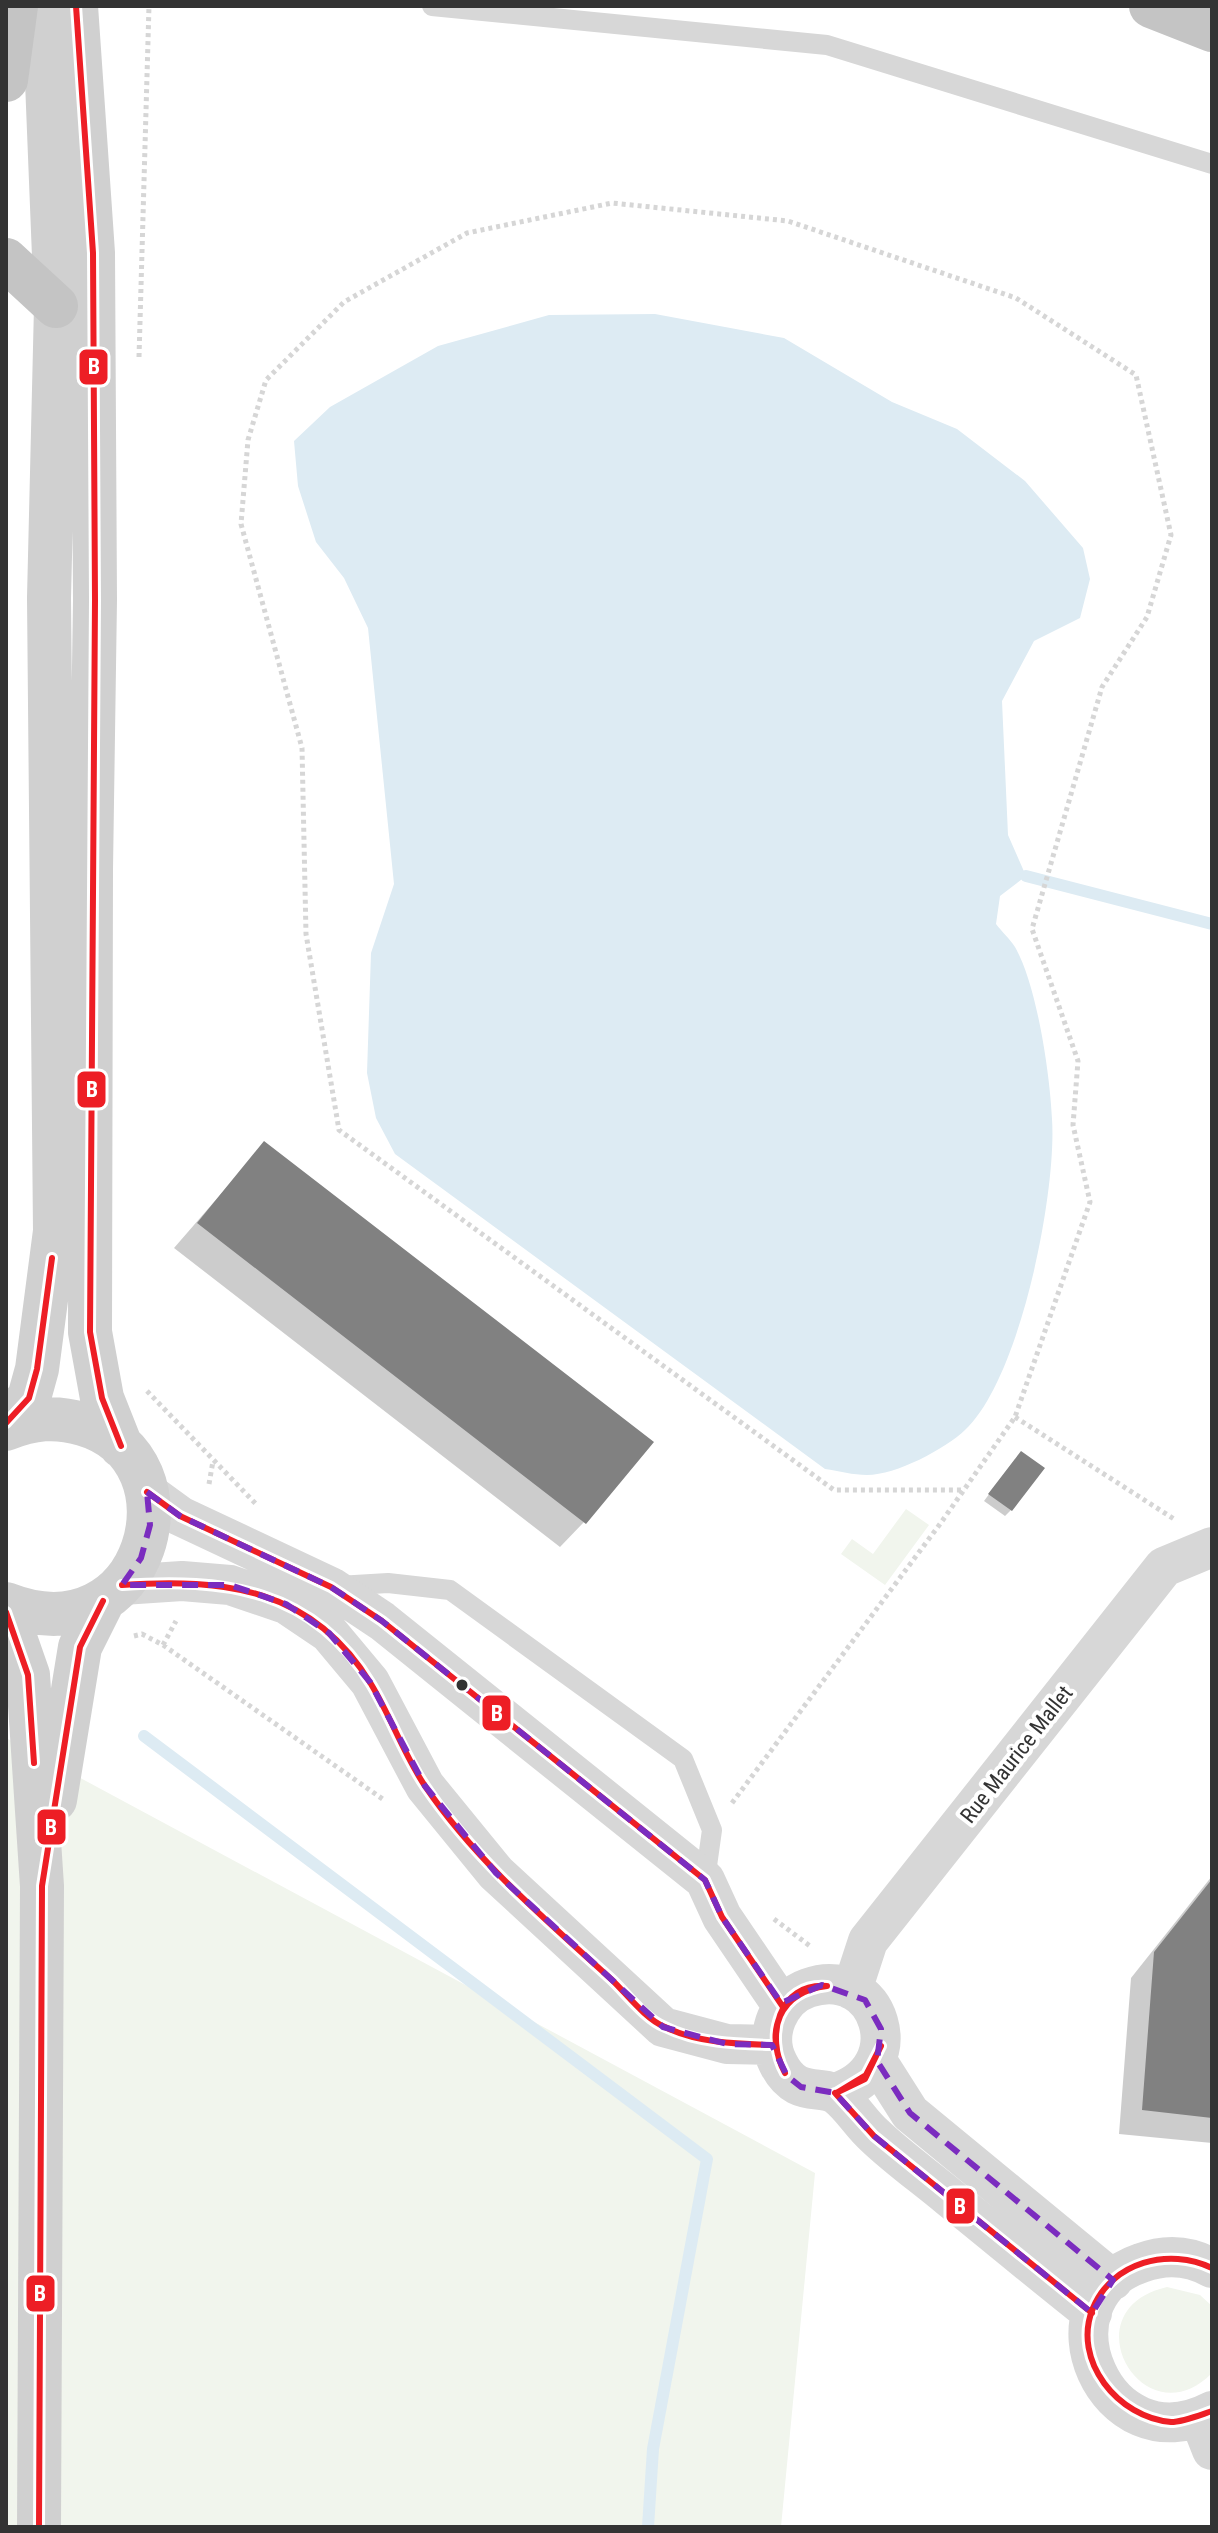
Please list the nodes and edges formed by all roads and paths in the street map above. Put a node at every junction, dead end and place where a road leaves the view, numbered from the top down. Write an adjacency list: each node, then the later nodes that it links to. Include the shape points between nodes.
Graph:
1 (16, 6): 7 (highway)
2 (44, 6): 10 (main road)
3 (76, 6): 13 (main road, via 94,269 90,1332 102,1398)
4 (432, 6): 8 (lane, via 827,45)
5 (1151, 6): 6 (highway)
6 (1212, 30)
7 (6, 78)
8 (1212, 164)
9 (6, 260): 10 (highway)
10 (56, 306): 12 (main road, via 49,598 55,1231 37,1369 29,1398)
11 (1015, 1417): 14 (path); 14 (path, via 1090,1202 1073,1125 1078,1061 1032,929 1102,687 1147,617 1171,535 1136,375 1016,298 788,221 612,203 467,233 344,302 266,380 248,440 241,524 302,748 306,934 339,1130 834,1490); 16 (path)
12 (6, 1426): 13 (main road, via 62,1418 94,1428)
13 (121, 1446): 15 (main road)
14 (965, 1490): 23 (path)
15 (147, 1492): 17 (street, via 180,1516); 18 (main road, via 150,1525 141,1558)
16 (1197, 1536): 26 (street, Rue Maurice Mallet, via 1164,1567 868,1941)
17 (331, 1587): 23 (lane, via 388,1583 450,1590 683,1759); 24 (street, via 382,1621)
18 (112, 1593): 19 (main road, via 79,1611 53,1615); 25 (main road, via 80,1647); 28 (street, via 182,1581 230,1585 286,1604 329,1633 370,1682 425,1786 496,1873 663,2027 727,2044)
19 (6, 1604)
20 (6, 1612): 25 (main road, via 28,1675)
21 (163, 1645): 22 (path)
22 (393, 1806)
23 (712, 1830): 24 (lane)
24 (705, 1880): 27 (street, via 722,1917)
25 (42, 1886): 35 (main road)
26 (852, 1990): 27 (street, via 837,1985 807,1988); 29 (street, via 865,2000 881,2029)
27 (783, 2007): 28 (street)
28 (772, 2045): 30 (street, via 777,2061 801,2087)
29 (877, 2061): 30 (street, via 853,2088); 32 (street, via 910,2113)
30 (835, 2093): 33 (street, via 874,2136)
31 (1212, 2268): 32 (street, via 1180,2256 1155,2258)
32 (1113, 2280): 33 (street)
33 (1092, 2313): 34 (street, via 1087,2339 1104,2389 1147,2419)
34 (1208, 2426)
35 (39, 2527)

